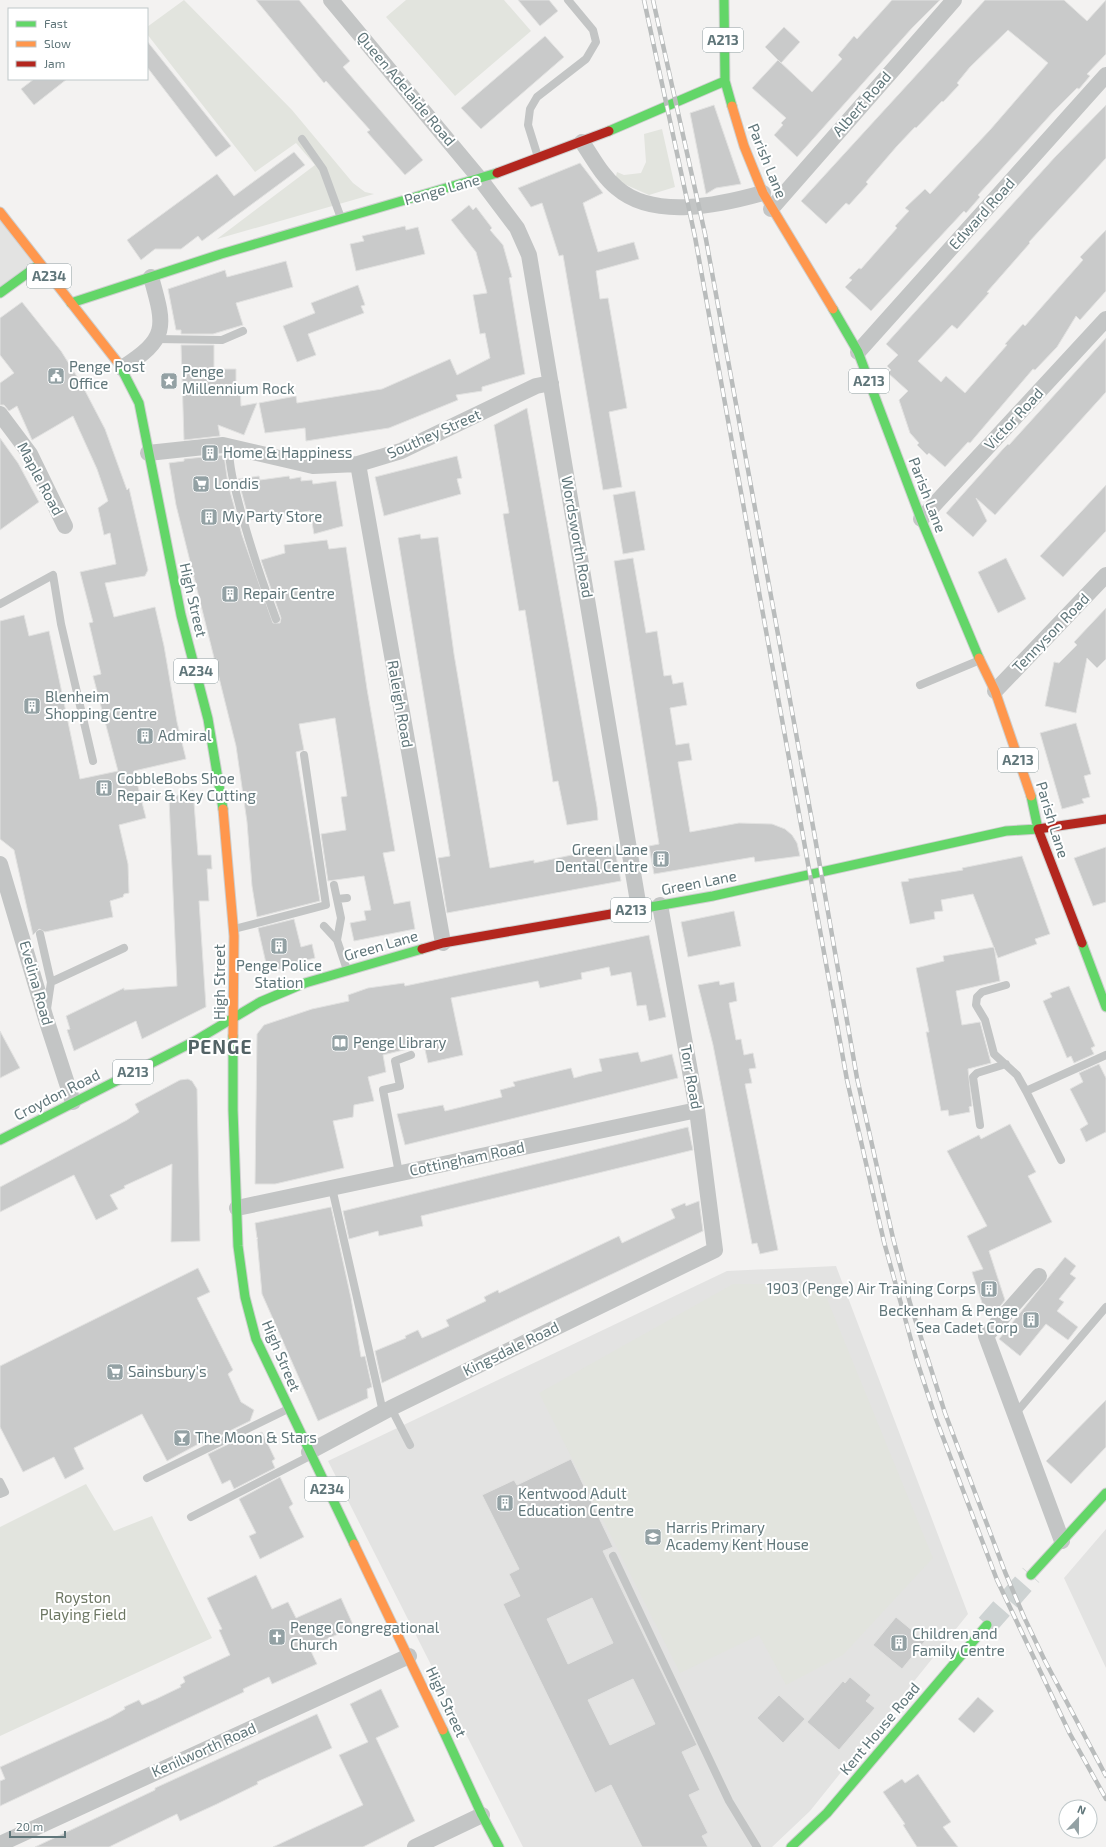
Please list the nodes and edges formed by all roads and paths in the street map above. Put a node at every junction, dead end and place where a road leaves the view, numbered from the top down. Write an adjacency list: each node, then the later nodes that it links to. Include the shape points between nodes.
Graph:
1 (331, 0): 10 (street, Queen Adelaide Road)
2 (568, 0): 9 (lane, via 593,30 596,42 586,59 537,97 530,109 528,125)
3 (724, 0): 6 (main road, Parish Lane / A213)
4 (954, 0): 12 (street, Albert Road)
5 (1106, 75): 22 (street, Edward Road)
6 (725, 81): 8 (main road, Penge Lane); 11 (main road, Parish Lane / A213, via 744,146)
7 (302, 139): 14 (lane, via 323,169)
8 (582, 142): 9 (main road, Penge Lane); 11 (street, via 605,176 630,198 648,204 665,207 726,203)
9 (538, 158): 10 (main road, Penge Lane)
10 (480, 179): 14 (main road, Penge Lane); 24 (street, Wordsworth Road, via 517,228 529,255)
11 (762, 193): 12 (main road, Parish Lane / A213)
12 (771, 209): 22 (main road, Parish Lane / A213)
13 (0, 212): 15 (main road, High Street / A234)
14 (341, 219): 16 (main road, Penge Lane)
15 (40, 264): 17 (main road); 18 (main road, High Street / A234)
16 (151, 277): 18 (main road, Penge Lane); 21 (street, via 160,310 161,325)
17 (0, 293)
18 (71, 303): 23 (main road, High Street / A234)
19 (1106, 319): 29 (street, Victor Road)
20 (243, 331): 21 (lane, via 222,340)
21 (156, 339): 23 (street, via 150,349)
22 (858, 352): 29 (main road, Parish Lane / A213)
23 (122, 368): 27 (main road, High Street / A234, via 139,403)
24 (551, 383): 28 (street, Southey Street, via 536,386 401,451); 46 (street, Wordsworth Road)
25 (0, 414): 30 (street, Maple Road, via 30,454)
26 (230, 447): 27 (street, Southey Street, via 223,445); 28 (street, Southey Street, via 313,466); 33 (lane, via 229,461 252,552)
27 (148, 453): 48 (main road, High Street / A234, via 182,615 208,719 224,818)
28 (358, 464): 51 (street, Raleigh Road)
29 (921, 519): 34 (main road, Parish Lane / A213)
30 (65, 526)
31 (1106, 575): 36 (street, Tennyson Road)
32 (0, 604): 38 (lane, via 53,575 61,624)
33 (276, 618)
34 (980, 660): 35 (lane); 36 (main road, Parish Lane / A213)
35 (920, 685)
36 (995, 691): 40 (main road, Parish Lane / A213, via 1031,797)
37 (304, 755): 48 (lane, via 326,905)
38 (93, 762)
39 (1106, 819): 40 (main road, Green Lane)
40 (1038, 829): 45 (main road, Green Lane / A213, via 1006,831 713,896); 56 (main road, Parish Lane)
41 (0, 864): 57 (street, Evelina Road)
42 (334, 884): 44 (lane)
43 (347, 898): 44 (lane)
44 (337, 899): 50 (lane, via 341,918)
45 (660, 905): 46 (main road, Green Lane / A213); 64 (street, Torr Road)
46 (639, 908): 51 (main road, Green Lane / A213)
47 (324, 926): 50 (lane)
48 (234, 929): 58 (main road, High Street / A234)
49 (40, 934): 54 (lane)
50 (337, 940): 53 (lane)
51 (443, 943): 53 (main road, Green Lane / A213)
52 (124, 948): 54 (lane)
53 (347, 970): 58 (main road, Green Lane / A213, via 305,983 260,1002)
54 (51, 982): 57 (lane)
55 (1006, 985): 61 (lane, via 982,992 976,1000 985,1020 994,1054)
56 (1106, 1007)
57 (46, 1018): 63 (street, Evelina Road)
58 (233, 1019): 63 (main road, Croydon Road / A213); 70 (main road, High Street / A234, via 232,1110)
59 (411, 1055): 68 (lane, via 394,1061 400,1086 383,1090)
60 (1106, 1055): 62 (lane)
61 (1006, 1064): 62 (lane, via 1017,1075); 65 (lane, via 977,1072 973,1077)
62 (1026, 1091): 67 (lane)
63 (73, 1102): 66 (main road, Croydon Road / A213)
64 (697, 1110): 68 (street, Cottingham Road); 71 (street, Torr Road)
65 (980, 1125)
66 (0, 1140)
67 (1061, 1160)
68 (399, 1173): 69 (street, Cottingham Road)
69 (332, 1188): 70 (street, Cottingham Road); 75 (lane)
70 (237, 1208): 74 (main road, High Street / A234, via 238,1246 245,1297 256,1339)
71 (715, 1250): 75 (street, Kingsdale Road)
72 (1039, 1276): 76 (street, via 986,1336)
73 (1106, 1307): 76 (lane)
74 (289, 1409): 78 (main road, High Street / A234); 79 (lane)
75 (387, 1410): 77 (lane); 78 (street, Kingsdale Road)
76 (1015, 1414): 84 (street)
77 (410, 1445)
78 (310, 1453): 83 (lane); 88 (main road, High Street / A234)
79 (147, 1478)
80 (0, 1482): 82 (lane, via 4,1492)
81 (1106, 1493): 84 (main road)
82 (0, 1494)
83 (191, 1517)
84 (1062, 1541): 86 (main road)
85 (613, 1556): 93 (lane, via 729,1801)
86 (1030, 1575)
87 (986, 1624): 94 (main road, Kent House Road, via 827,1813)
88 (409, 1656): 89 (main road, High Street / A234); 90 (street, Kenilworth Road)
89 (482, 1815): 91 (street); 92 (main road, High Street / A234)
90 (0, 1844)
91 (415, 1847)
92 (499, 1847)
93 (757, 1847)
94 (791, 1847)

